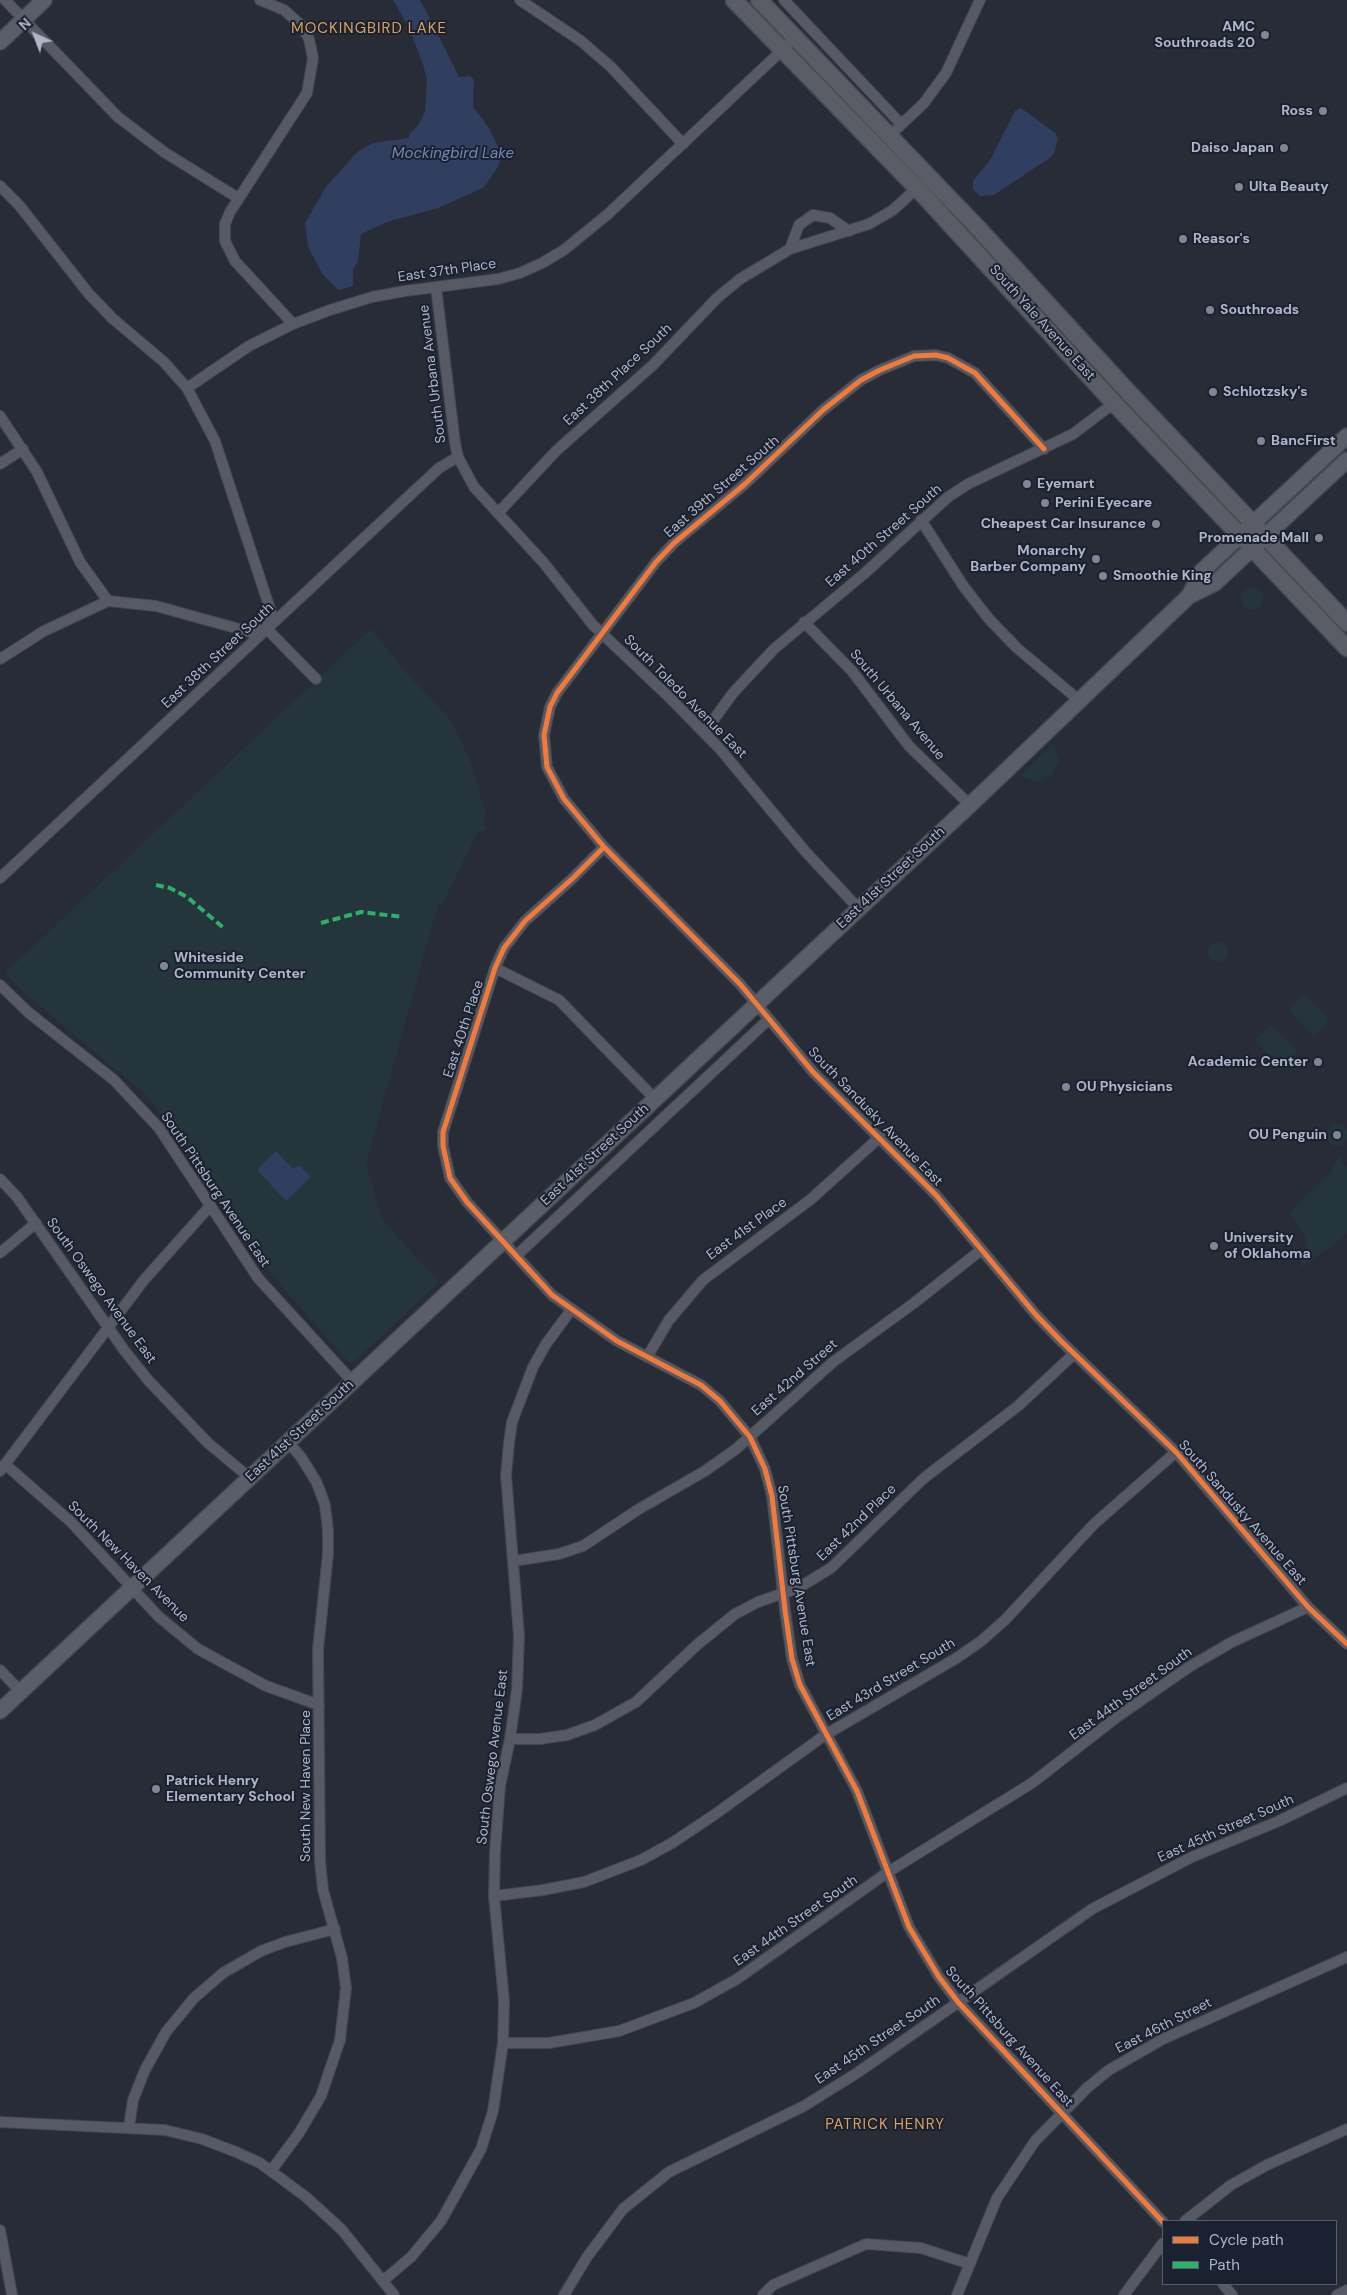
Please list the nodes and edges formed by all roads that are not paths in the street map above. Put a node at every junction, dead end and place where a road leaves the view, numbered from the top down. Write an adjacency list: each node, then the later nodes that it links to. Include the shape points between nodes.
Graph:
1 (5, 0): 9 (street)
2 (44, 0): 9 (main road)
3 (260, 0): 19 (street, via 284,10 301,25 309,39 313,58 307,93)
4 (520, 0): 15 (street, via 611,67)
5 (734, 0): 12 (main road, South Yale Avenue East)
6 (759, 0): 10 (main road, South Yale Avenue East)
7 (784, 0): 13 (street)
8 (980, 0): 13 (street, via 946,73 924,103)
9 (24, 19): 11 (main road); 19 (street, via 96,97 139,135)
10 (796, 38): 12 (street, East 37th Place); 14 (main road, South Yale Avenue East)
11 (0, 42)
12 (782, 51): 15 (street, East 37th Place); 16 (main road, South Yale Avenue East)
13 (901, 124): 14 (street)
14 (889, 135): 16 (street); 35 (main road, South Yale Avenue East)
15 (682, 144): 22 (street, East 37th Place, via 583,235 542,263 498,279)
16 (877, 148): 18 (main road, South Yale Avenue East)
17 (0, 186): 24 (street, via 19,205 89,294 164,362)
18 (917, 188): 20 (street, East 38th Place South, via 881,217); 25 (main road, South Yale Avenue East)
19 (238, 198): 23 (street, via 225,224 228,250)
20 (849, 231): 21 (street, East 38th Place South); 21 (street, via 830,218 814,214 799,225)
21 (790, 249): 33 (street, East 38th Place South, via 756,267 717,298 653,365 556,451)
22 (436, 287): 23 (street, East 37th Place, via 372,297); 30 (street, South Urbana Avenue)
23 (293, 324): 24 (street, East 37th Place, via 249,346)
24 (187, 388): 43 (street, via 215,441 272,612)
25 (1114, 403): 29 (street, East 40th Street South, via 1073,434); 36 (main road, South Yale Avenue East)
26 (0, 416): 28 (street)
27 (1347, 436): 35 (main road, East 41st Street South)
28 (23, 449): 32 (street); 40 (street, via 80,562)
29 (1044, 449): 34 (street, East 40th Street South, via 968,484); 44 (street, East 39th Street South, via 975,373 961,363 936,355 914,356 880,370 861,380 823,410 745,484 674,543)
30 (458, 458): 33 (street, South Toledo Avenue East, via 474,487); 43 (street, East 38th Street South, via 439,468)
31 (1347, 460): 37 (main road, East 41st Street South)
32 (0, 464)
33 (498, 513): 44 (street, South Toledo Avenue East)
34 (921, 520): 41 (street, East 40th Street South); 49 (street, via 989,619 1017,648)
35 (1252, 523): 36 (main road, East 41st Street South); 37 (main road, South Yale Avenue East)
36 (1239, 535): 38 (main road, South Yale Avenue East); 39 (main road, East 41st Street South, via 1202,571)
37 (1266, 537): 38 (main road, East 41st Street South); 42 (main road, South Yale Avenue East)
38 (1252, 549): 39 (main road, East 41st Street South, via 1215,583); 45 (main road, South Yale Avenue East)
39 (1189, 596): 49 (main road, East 41st Street South)
40 (108, 601): 43 (street, via 156,606 250,632); 46 (street, via 44,631)
41 (804, 622): 50 (street, East 40th Street South, via 734,693); 51 (street, South Urbana Avenue, via 852,670 910,746)
42 (1347, 623)
43 (267, 629): 47 (street); 53 (street, East 38th Street South)
44 (602, 634): 48 (street, East 39th Street South); 50 (street, South Toledo Avenue East)
45 (1347, 648)
46 (0, 659)
47 (316, 679)
48 (557, 693): 52 (street, South Sandusky Avenue East, via 546,720 547,767 564,799)
49 (1080, 701): 51 (main road, East 41st Street South)
50 (704, 733): 54 (street, South Toledo Avenue East)
51 (970, 805): 54 (main road, East 41st Street South)
52 (604, 847): 55 (street, East 40th Place, via 524,921 504,948); 57 (street, South Sandusky Avenue East)
53 (0, 878)
54 (858, 908): 57 (main road, East 41st Street South)
55 (495, 968): 59 (street, via 559,1000); 64 (street, East 40th Place, via 446,1124 443,1146 450,1178)
56 (0, 985): 62 (street, South Pittsburg Avenue East, via 29,1013 135,1100 167,1138)
57 (756, 1004): 58 (street, South Sandusky Avenue East); 59 (main road, East 41st Street South)
58 (768, 1020): 60 (street, South Sandusky Avenue East, via 813,1072); 67 (street, East 41st Street South)
59 (655, 1099): 64 (main road, East 41st Street South)
60 (880, 1137): 65 (street, South Sandusky Avenue East, via 936,1195); 71 (street, East 41st Place, via 810,1200 703,1280 669,1320)
61 (0, 1179): 63 (street, South Oswego Avenue East)
62 (210, 1206): 69 (street, via 161,1258); 72 (street, South Pittsburg Avenue East, via 258,1278)
63 (36, 1223): 66 (street); 69 (street, South Oswego Avenue East)
64 (502, 1241): 67 (street, South Pittsburg Avenue East); 72 (main road, East 41st Street South)
65 (981, 1250): 70 (street, South Sandusky Avenue East, via 1025,1303); 73 (street, East 42nd Street, via 833,1362)
66 (0, 1253)
67 (516, 1256): 68 (street, South Pittsburg Avenue East, via 552,1295)
68 (571, 1310): 71 (street, South Pittsburg Avenue East); 78 (street, South Oswego Avenue East, via 532,1368 512,1422 506,1475)
69 (109, 1327): 76 (street); 77 (street, South Oswego Avenue East, via 173,1409)
70 (1074, 1354): 75 (street, South Sandusky Avenue East); 80 (street, East 42nd Place, via 1018,1406 924,1478 832,1568 814,1580)
71 (647, 1357): 73 (street, South Pittsburg Avenue East, via 710,1392)
72 (353, 1382): 74 (main road, East 41st Street South)
73 (750, 1437): 78 (street, East 42nd Street, via 705,1471 583,1546 559,1554); 80 (street, South Pittsburg Avenue East, via 765,1469 772,1496)
74 (288, 1442): 77 (main road, East 41st Street South); 85 (street, South New Haven Place, via 310,1470 325,1505 328,1554 318,1649)
75 (1176, 1452): 81 (street, South Sandusky Avenue East); 87 (street, East 43rd Street South, via 1094,1524 1005,1620 980,1642)
76 (3, 1468): 79 (street, South New Haven Avenue, via 71,1522)
77 (250, 1478): 79 (main road, East 41st Street South)
78 (512, 1561): 88 (street, South Oswego Avenue East, via 519,1636 517,1689)
79 (132, 1589): 84 (main road, East 41st Street South); 85 (street, South New Haven Avenue, via 198,1649 266,1686)
80 (783, 1593): 87 (street, South Pittsburg Avenue East, via 792,1659 800,1685); 88 (street, East 42nd Place, via 734,1614 644,1696 619,1714 567,1735)
81 (1308, 1607): 82 (street, South Sandusky Avenue East); 90 (street, East 44th Street South, via 1232,1642 1189,1667 1117,1717 1032,1783)
82 (1347, 1644)
83 (0, 1670): 84 (street)
84 (21, 1692): 86 (main road, East 41st Street South)
85 (319, 1705): 92 (street, South New Haven Place, via 320,1861 323,1890)
86 (0, 1711)
87 (826, 1735): 90 (street, South Pittsburg Avenue East, via 857,1791); 91 (street, East 43rd Street South, via 714,1815 641,1860 584,1882)
88 (510, 1739): 91 (street, South Oswego Avenue East, via 500,1786)
89 (1347, 1788): 94 (street, East 45th Street South, via 1192,1857 1129,1889 1092,1910)
90 (888, 1872): 94 (street, South Pittsburg Avenue East, via 920,1948); 95 (street, East 44th Street South, via 737,1979 694,2003 619,2031 549,2043)
91 (494, 1896): 95 (street, South Oswego Avenue East, via 504,2001)
92 (335, 1929): 98 (street, via 261,1951 223,1973 194,1998 166,2032 145,2070); 100 (street, South New Haven Place, via 346,1988 340,2040 321,2096)
93 (1347, 1957): 96 (street, East 46th Street, via 1137,2052 1109,2070)
94 (958, 2002): 96 (street, South Pittsburg Avenue East); 111 (street, East 45th Street South, via 804,2106 668,2172 622,2210)
95 (503, 2043): 106 (street, via 493,2111 481,2149 441,2221 411,2257)
96 (1061, 2113): 102 (street, South Pittsburg Avenue East); 105 (street, East 46th Street, via 1035,2141 996,2198)
97 (0, 2122): 98 (street)
98 (129, 2127): 100 (street, via 165,2130 202,2139)
99 (1347, 2129): 101 (street, via 1267,2165 1231,2186)
100 (272, 2171): 106 (street, via 342,2230)
101 (1186, 2220)
102 (1162, 2221)
103 (0, 2230): 109 (street)
104 (1162, 2244): 114 (street)
105 (970, 2264): 112 (street, via 921,2248 866,2244 773,2285); 113 (street, East 46th Street)
106 (384, 2280): 110 (street)
107 (1224, 2285): 115 (street)
108 (1347, 2290): 116 (street)
109 (12, 2295)
110 (394, 2295)
111 (564, 2295)
112 (764, 2295)
113 (958, 2295)
114 (1124, 2295)
115 (1232, 2295)
116 (1337, 2295)

